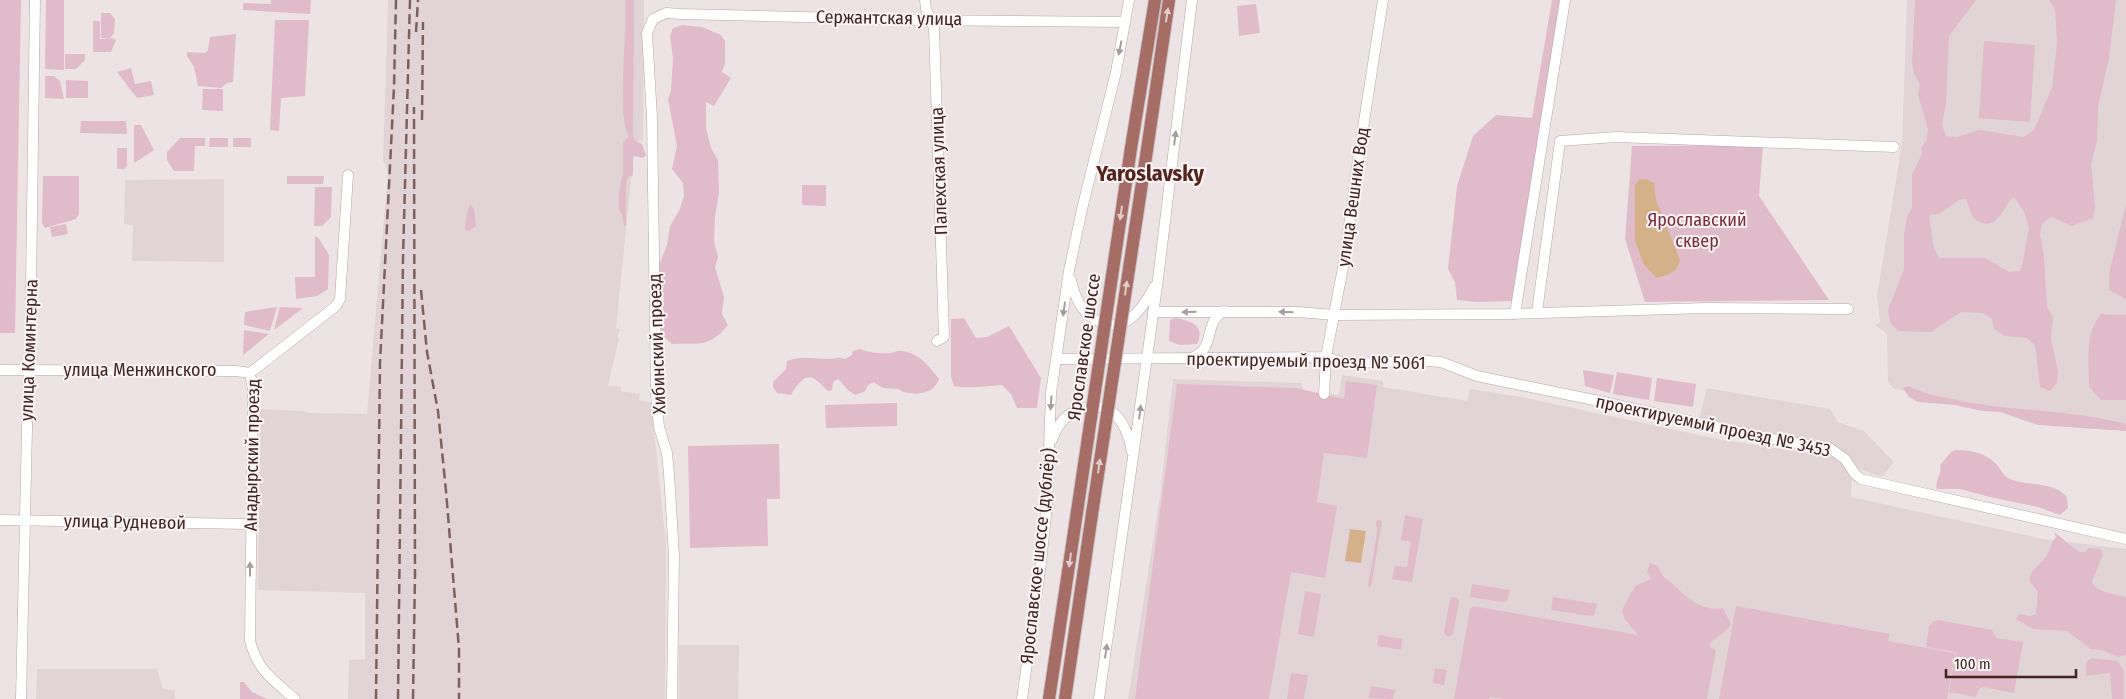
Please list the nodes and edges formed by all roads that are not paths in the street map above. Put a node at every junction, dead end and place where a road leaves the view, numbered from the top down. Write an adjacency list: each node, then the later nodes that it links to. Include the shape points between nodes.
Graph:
1 (35, 0): 28 (street, улица Коминтерна)
2 (925, 0): 10 (street, Палехская улица)
3 (1129, 0): 11 (street, Ярославское шоссе (дублёр))
4 (1155, 0): 42 (main road, Ярославское шоссе, one-way to 42, bridge)
5 (1169, 0): 43 (main road, Ярославское шоссе, one-way to 5, bridge)
6 (1192, 0): 15 (street, one-way to 6)
7 (1383, 0): 21 (street, улица Вешних Вод)
8 (1565, 0): 20 (street)
9 (653, 19): 10 (street, Сержантская улица, via 666,14); 40 (street, Хибинский проезд, via 647,33 652,117 656,394 659,427 667,453 674,556)
10 (930, 19): 11 (street, Сержантская улица); 22 (street, Палехская улица, via 934,28 944,337)
11 (1126, 22): 14 (street, Ярославское шоссе (дублёр), one-way to 14)
12 (1894, 147): 19 (street, via 1626,138 1560,141)
13 (348, 175): 29 (street, Анадырский проезд, via 340,299 336,306)
14 (1069, 271): 15 (street, via 1081,306 1090,316 1104,324 1114,325 1125,322 1143,306); 24 (street, Ярославское шоссе (дублёр), one-way to 24)
15 (1158, 279): 18 (street)
16 (1848, 308): 19 (street)
17 (1224, 311): 18 (street, one-way to 18); 21 (street, one-way to 17); 25 (street, via 1212,323 1206,349)
18 (1153, 312): 26 (street)
19 (1537, 312): 20 (street)
20 (1514, 314): 21 (street)
21 (1335, 315): 23 (street, улица Вешних Вод)
22 (937, 340)
23 (1326, 357): 25 (street, проектируемый проезд № 5061); 30 (street, проектируемый проезд № 5061, via 1344,363 1441,362 1476,376); 31 (street, улица Вешних Вод)
24 (1057, 359): 26 (street, проектируемый проезд № 5061); 32 (street, Ярославское шоссе (дублёр), one-way to 32, via 1051,401)
25 (1188, 359): 26 (street, проектируемый проезд № 5061)
26 (1146, 360): 33 (street, one-way to 26)
27 (0, 370): 28 (street, улица Менжинского)
28 (29, 370): 29 (street, улица Менжинского); 35 (street, улица Коминтерна)
29 (250, 373): 36 (street, Анадырский проезд, via 253,390)
30 (1551, 392): 37 (street, проектируемый проезд № 3453, via 1831,449 1845,459 1861,479)
31 (1324, 394)
32 (1050, 446): 33 (street, via 1059,424 1068,415 1086,407 1101,407 1110,410 1122,424); 41 (street, Ярославское шоссе (дублёр), via 1041,563)
33 (1134, 460): 44 (street, one-way to 33)
34 (0, 520): 35 (street, улица Рудневой)
35 (25, 520): 36 (street, улица Рудневой); 38 (street, улица Коминтерна)
36 (250, 524): 39 (street, Анадырский проезд, one-way to 36, via 258,664 250,641)
37 (2126, 539)
38 (21, 699)
39 (295, 699)
40 (672, 699)
41 (1022, 699)
42 (1049, 699)
43 (1065, 699)
44 (1099, 699)

